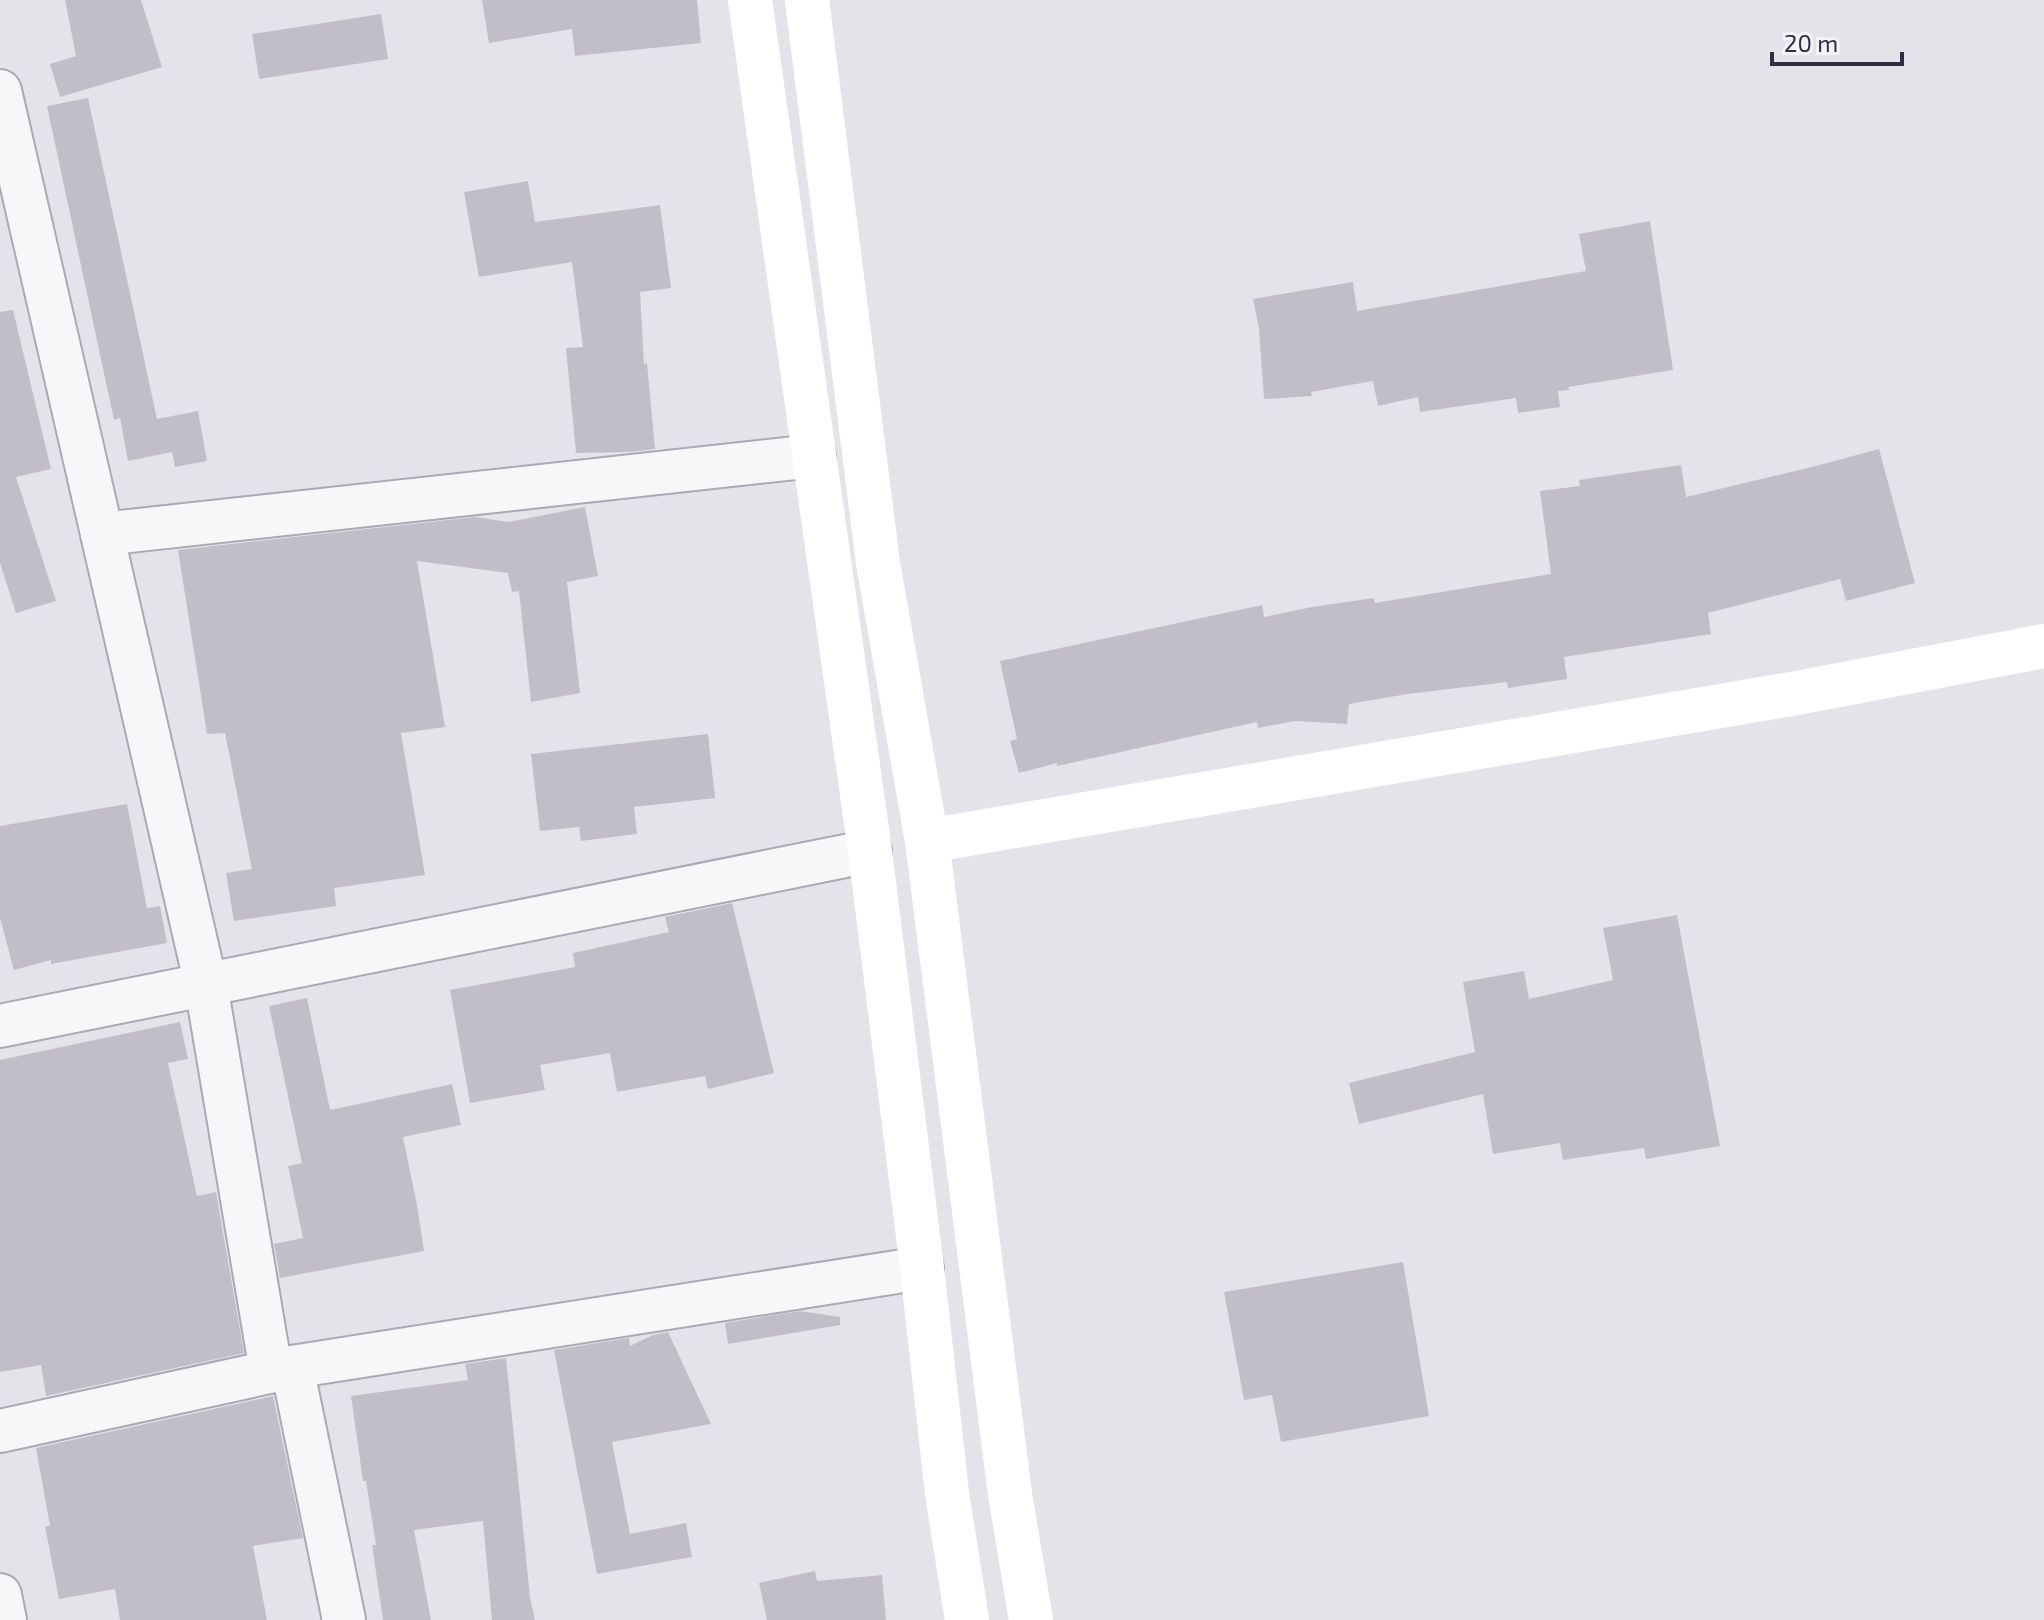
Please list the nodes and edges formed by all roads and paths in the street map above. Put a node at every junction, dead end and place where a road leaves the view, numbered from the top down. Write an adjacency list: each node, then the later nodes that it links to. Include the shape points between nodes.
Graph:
1 (750, 0): 4 (main road)
2 (807, 0): 7 (main road, via 878,563)
3 (0, 91): 5 (street)
4 (814, 456): 5 (street); 8 (main road)
5 (102, 534): 9 (street)
6 (2044, 646): 7 (main road)
7 (927, 841): 18 (main road, via 1010,1494)
8 (870, 851): 9 (street); 11 (main road)
9 (206, 985): 10 (street); 12 (street)
10 (0, 1026)
11 (922, 1268): 12 (street); 17 (main road)
12 (281, 1369): 13 (street); 16 (street)
13 (0, 1431)
14 (0, 1595): 15 (street)
15 (5, 1620)
16 (344, 1620)
17 (967, 1620)
18 (1031, 1620)

